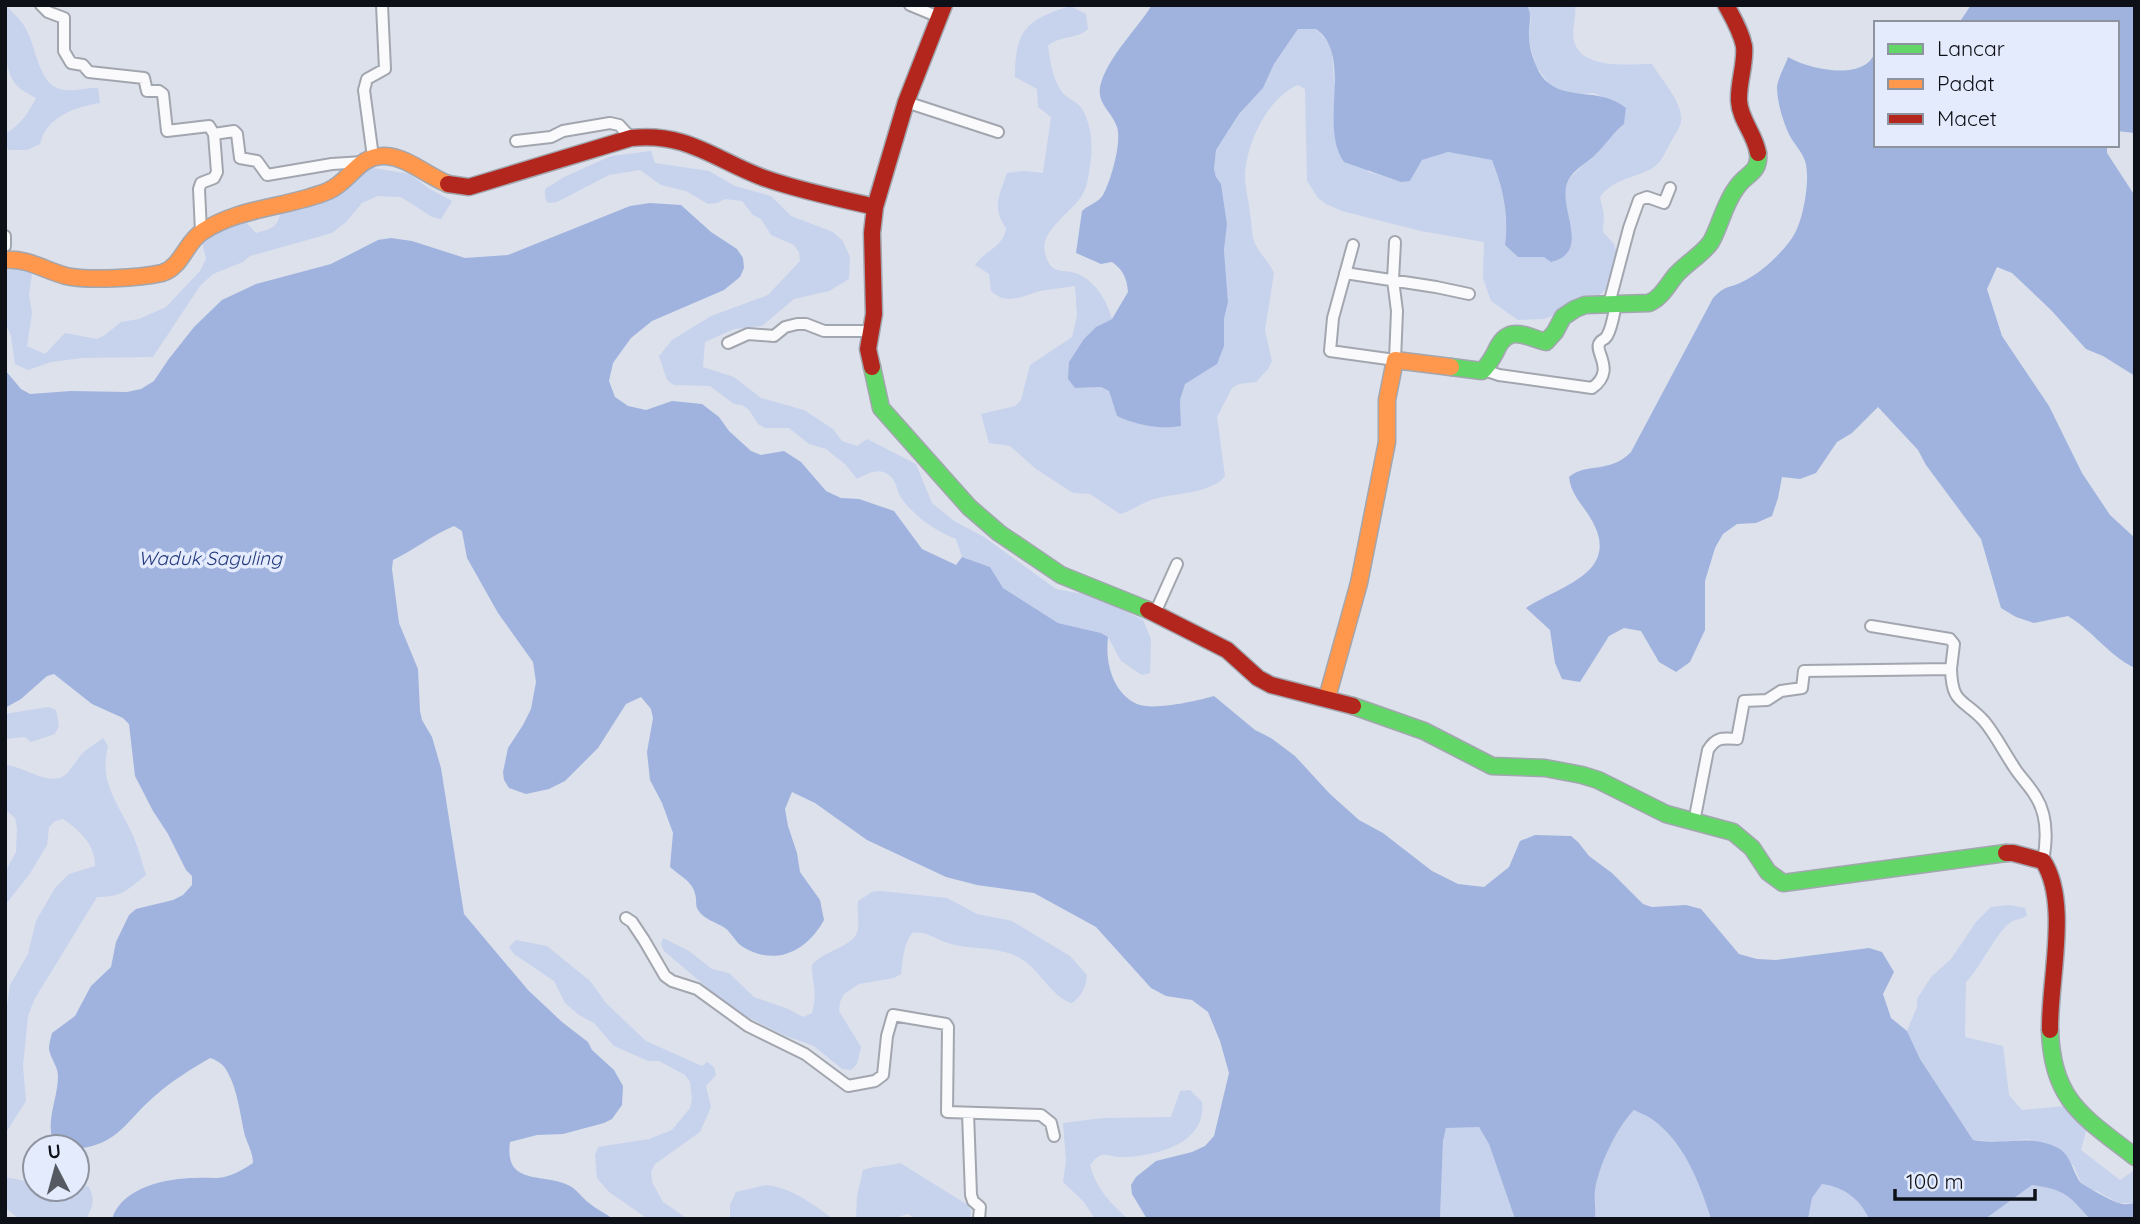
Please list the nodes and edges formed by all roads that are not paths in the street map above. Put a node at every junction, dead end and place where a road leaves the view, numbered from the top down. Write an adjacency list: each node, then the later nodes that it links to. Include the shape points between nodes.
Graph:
1 (41, 5): 8 (street, via 64,18 64,51 71,63 83,65 89,72 142,77 147,91 163,94 167,131 209,126)
2 (382, 5): 11 (street, via 385,69 367,79 364,90)
3 (910, 5): 5 (street)
4 (1726, 5): 24 (street, via 1744,47 1739,102 1756,142 1759,163 1729,198 1710,243 1676,274 1657,300)
5 (942, 11): 6 (street)
6 (906, 102): 7 (street); 13 (street)
7 (998, 132)
8 (214, 134): 11 (street, via 234,131 240,158 257,161 267,175); 14 (street, via 217,172 199,189)
9 (631, 138): 10 (street, via 619,125 610,123); 11 (street, via 469,187 455,186 403,161); 13 (street, via 656,136 708,149 778,183)
10 (516, 141)
11 (368, 159): 14 (street, via 334,189)
12 (1670, 188): 24 (street, via 1662,204 1647,197 1639,200)
13 (875, 207): 25 (street)
14 (201, 232): 20 (street, via 173,267 162,272 75,277 23,258)
15 (5, 236): 18 (street)
16 (1395, 242): 22 (street)
17 (1353, 245): 21 (street)
18 (5, 246)
19 (5, 252): 20 (street)
20 (5, 260)
21 (1345, 273): 22 (street); 27 (street, via 1330,351)
22 (1393, 280): 23 (street); 27 (street)
23 (1468, 294)
24 (1612, 304): 28 (street, via 1576,307 1565,314 1548,341 1507,335 1500,339); 28 (street, via 1607,336 1599,343 1604,363 1601,380 1592,388)
25 (870, 331): 26 (street, via 824,331 797,324 774,336 748,334); 30 (street, via 868,349 881,408 970,507 1061,575)
26 (728, 343)
27 (1395, 360): 28 (street); 33 (street, via 1387,400 1387,442 1359,583)
28 (1484, 370)
29 (1177, 564): 30 (street)
30 (1155, 613): 33 (street, via 1227,650 1271,685)
31 (1871, 626): 32 (street, via 1950,639 1954,644)
32 (1951, 669): 34 (street, via 1804,671 1802,688 1744,702 1737,739 1714,740 1707,750); 35 (street, via 1951,688 1958,699 1988,726 2042,808 2046,826)
33 (1327, 698): 34 (street, via 1424,731 1492,766 1582,775)
34 (1694, 822): 35 (street, via 1744,839 1768,872 1788,884 1994,854 2013,853)
35 (2043, 861): 39 (street, via 2051,875 2057,909 2051,1028 2054,1068 2070,1102)
36 (626, 918): 37 (street, via 665,976 697,989 748,1026 805,1054 848,1086 876,1082 883,1075 892,1015 946,1024 946,1111)
37 (968, 1113): 38 (street, via 1041,1115 1051,1123); 40 (street, via 971,1195 980,1207)
38 (1054, 1136)
39 (2135, 1157)
40 (979, 1219)

